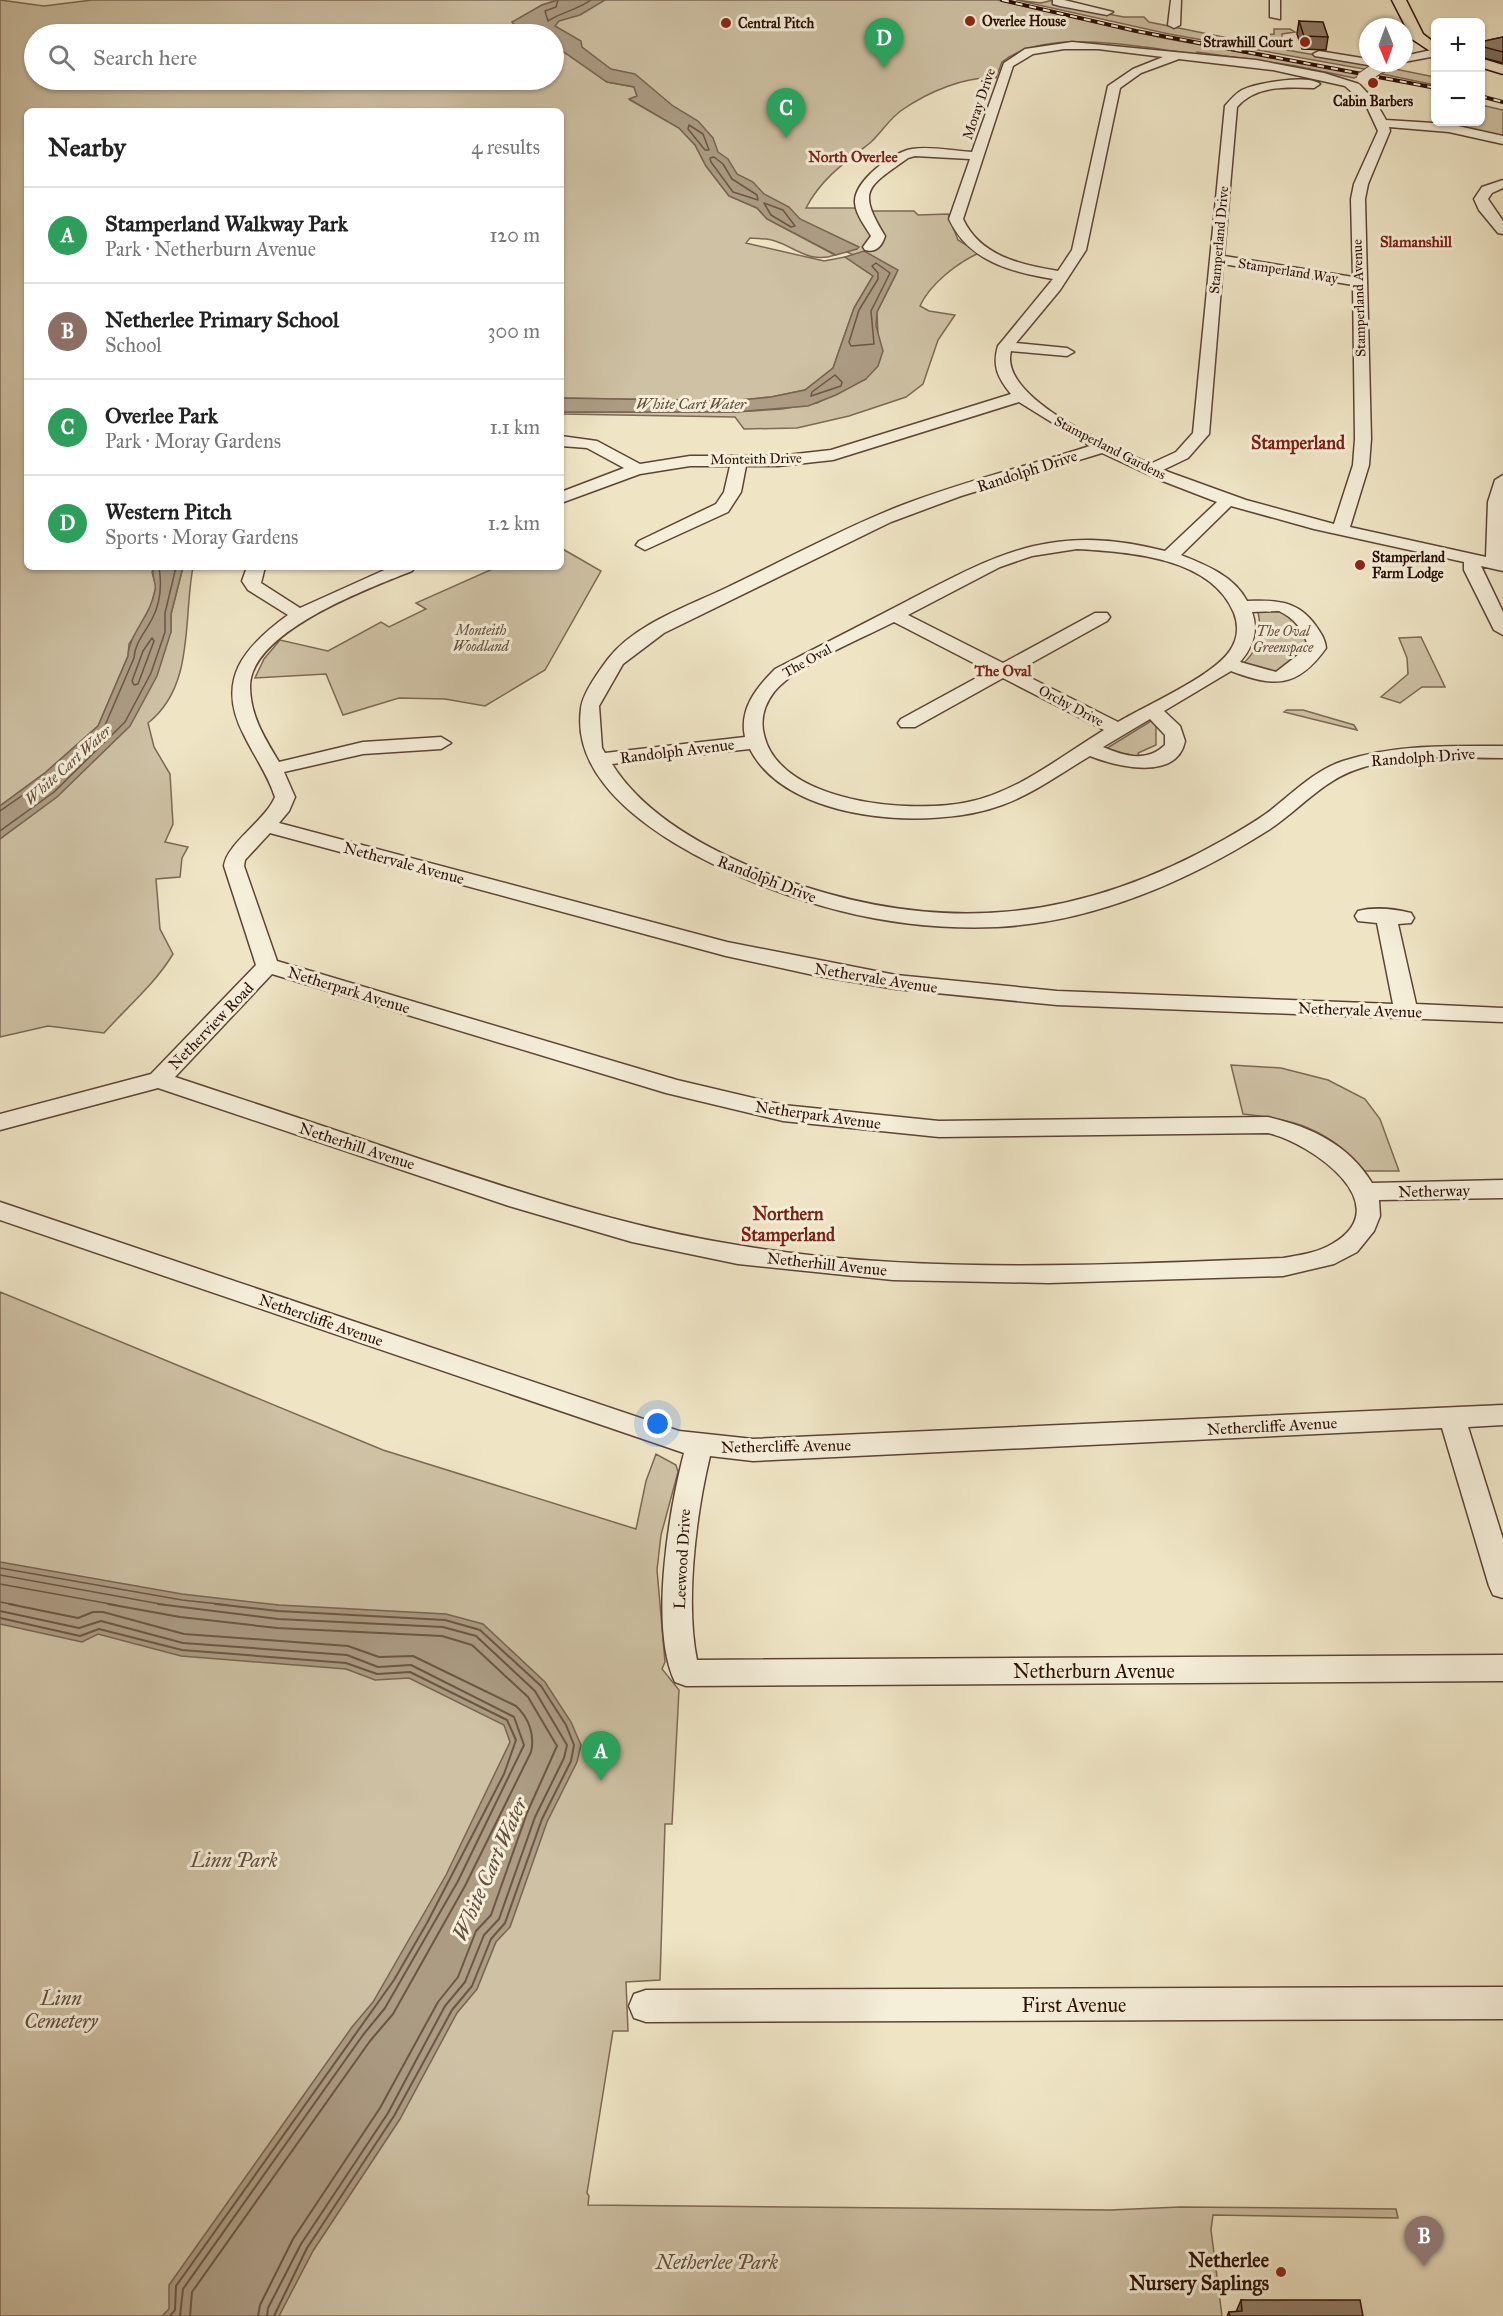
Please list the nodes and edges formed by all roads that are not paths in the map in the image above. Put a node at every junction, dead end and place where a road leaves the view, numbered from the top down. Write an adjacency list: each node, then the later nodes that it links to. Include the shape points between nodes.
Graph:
1 (1059, 0): 6 (street)
2 (1176, 0): 8 (street, via 1170,24)
3 (1275, 0): 7 (street)
4 (1399, 0): 10 (main road, via 1417,36)
5 (1412, 0): 9 (main road)
6 (1107, 12)
7 (1276, 17)
8 (1187, 27)
9 (1431, 36)
10 (1431, 47)
11 (1431, 52): 14 (street)
12 (1319, 54): 15 (street, via 1334,51)
13 (1177, 56): 20 (street, Moray Drive, via 1244,61); 23 (street, Moray Drive, via 1089,45 1050,47 1022,55 1008,65); 28 (street, via 1137,71 1114,86 1083,237)
14 (1413, 57)
15 (1359, 58)
16 (1485, 64): 19 (main road)
17 (1485, 69): 19 (main road)
18 (1366, 72): 20 (street, bridge)
19 (1503, 72)
20 (1351, 81): 21 (street); 27 (street, Stamperland Drive, via 1270,86 1233,102)
21 (1382, 123): 22 (street, via 1449,128); 29 (street, Stamperland Avenue, via 1384,131 1358,196)
22 (1503, 140)
23 (976, 156): 26 (street, via 918,152 904,155 864,187 859,211 878,236); 28 (street, Moray Drive, via 959,205 959,230 994,258)
24 (1503, 184): 25 (street, via 1487,190 1481,199)
25 (1503, 230)
26 (870, 247)
27 (1217, 259): 29 (street, Stamperland Way); 37 (street, Stamperland Drive, via 1201,434 1182,455)
28 (1063, 276): 30 (street)
29 (1359, 282): 41 (street, Stamperland Avenue, via 1363,439 1360,465)
30 (1005, 346): 31 (street); 32 (street, Stamperland Gardens, via 1003,369)
31 (1068, 352)
32 (1021, 396): 34 (street, Stamperland Gardens); 35 (street, Monteith Drive, via 833,455)
33 (564, 441): 36 (street, via 591,444)
34 (1103, 447): 37 (street, Stamperland Gardens); 62 (street, Randolph Drive, via 909,508 653,632 617,660 598,689 588,726)
35 (739, 461): 36 (street, Monteith Drive, via 690,461); 42 (street, via 729,502)
36 (638, 469): 39 (street, Monteith Drive)
37 (1150, 470): 40 (street, Stamperland Gardens)
38 (1503, 480): 45 (street, via 1496,502)
39 (564, 497)
40 (1228, 500): 41 (street, Stamperland Gardens); 43 (street)
41 (1341, 528): 44 (street, Stamperland Gardens)
42 (645, 545)
43 (1169, 557): 48 (street, The Oval, via 1222,584); 50 (street, The Oval, via 1100,544 1029,551 994,563)
44 (1472, 559): 45 (street, Stamperland Gardens); 52 (street, via 1473,570)
45 (1498, 565)
46 (255, 570): 49 (street, via 251,581 254,586)
47 (399, 570): 49 (street)
48 (1241, 607): 53 (street, The Oval, via 1247,636); 53 (street, via 1292,608 1305,622 1317,648 1281,678 1273,679)
49 (298, 615): 63 (street, via 277,630 249,661 240,695 243,712)
50 (895, 615): 54 (street, Orchy Drive); 58 (street, The Oval, via 782,673 762,693 755,707 752,729)
51 (1100, 616): 54 (street)
52 (1503, 630)
53 (1229, 664): 55 (street, The Oval)
54 (1003, 670): 56 (street); 57 (street, Orchy Drive)
55 (1151, 711): 57 (street, The Oval); 60 (street, via 1168,723 1174,733 1174,747 1164,756 1125,762)
56 (908, 723)
57 (1118, 730): 60 (street, The Oval)
58 (756, 741): 60 (street, The Oval, via 765,757 804,789 854,806 917,813 944,812 998,800); 62 (street, Randolph Avenue)
59 (441, 743): 63 (street, via 363,748)
60 (1089, 748)
61 (1503, 752): 62 (street, Randolph Drive, via 1400,755 1348,766 1315,782 1262,826 1162,878 1078,909 1033,918 977,921 911,917 855,908 760,879 702,853 663,828 619,788)
62 (598, 760)
63 (273, 769): 64 (street, via 285,797)
64 (266, 826): 66 (street, via 241,851 234,866); 67 (street, Nethervale Avenue, via 726,950 818,969 965,991 1058,998)
65 (1385, 917): 67 (street)
66 (267, 965): 69 (street, Netherview Road); 72 (street, Netherpark Avenue, via 674,1087 783,1113 939,1129 1268,1125 1308,1137 1353,1172)
67 (1406, 1012): 68 (street, Nethervale Avenue)
68 (1503, 1015)
69 (159, 1080): 70 (street, Netherview Road); 72 (street, Netherhill Avenue, via 571,1217 662,1240 829,1267 932,1274 1033,1274 1283,1267 1321,1260 1358,1237 1368,1218)
70 (0, 1122)
71 (1503, 1189): 72 (street, Netherway)
72 (1364, 1192)
73 (0, 1211): 76 (street, Nethercliffe Avenue)
74 (1503, 1415): 75 (street, Nethercliffe Avenue)
75 (1452, 1418): 76 (street, Nethercliffe Avenue, via 753,1450); 77 (street)
76 (699, 1447): 79 (street, Leewood Drive, via 681,1528 679,1620)
77 (1503, 1586)
78 (1503, 1668): 79 (street, Netherburn Avenue)
79 (686, 1673)
80 (1503, 2003): 81 (street, First Avenue)
81 (646, 2006)

